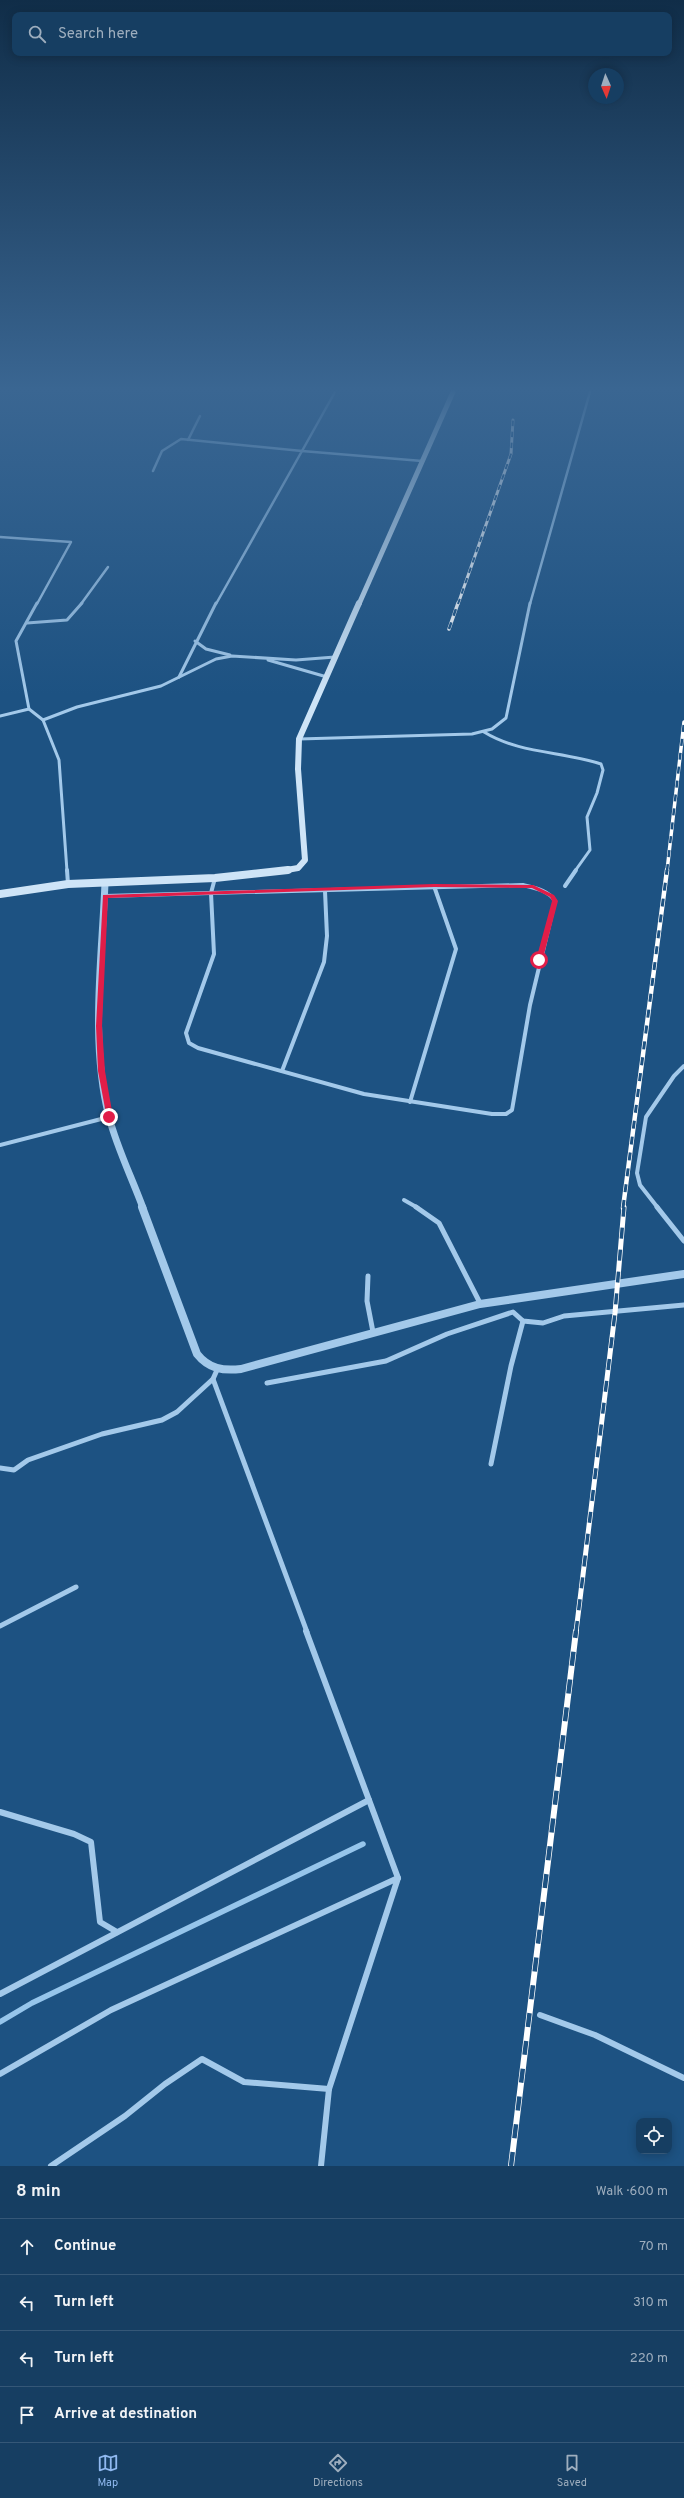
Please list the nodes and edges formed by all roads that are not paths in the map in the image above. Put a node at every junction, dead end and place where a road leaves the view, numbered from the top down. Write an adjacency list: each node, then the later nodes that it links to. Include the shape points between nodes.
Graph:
1 (277, 493): 7 (street)
2 (408, 493): 10 (main road)
3 (561, 493): 16 (street, via 529,608 506,718)
4 (0, 537): 6 (street, via 71,542)
5 (108, 567): 6 (street, via 91,593 67,620)
6 (27, 623): 13 (street, via 16,641)
7 (195, 641): 8 (street, via 206,649); 11 (street)
8 (232, 656): 9 (street); 11 (street, via 216,659)
9 (262, 657): 10 (street, via 296,660); 12 (street)
10 (335, 657): 12 (main road)
11 (179, 677): 15 (street, via 161,686 77,708)
12 (327, 678): 17 (main road)
13 (29, 709): 14 (street); 15 (street)
14 (0, 716)
15 (43, 720): 20 (street, via 59,760)
16 (484, 732): 17 (street, via 452,736); 22 (street, via 495,741 548,754 589,759 601,764 597,793 587,817 590,850)
17 (299, 739): 18 (main road, via 297,765 306,831 305,860 298,868 286,871)
18 (215, 878): 19 (main road); 25 (street)
19 (105, 883): 20 (main road); 26 (street)
20 (68, 884): 24 (main road)
21 (434, 886): 23 (street); 29 (street, via 456,949); 29 (street, via 533,886 552,896 555,901 539,960 521,1047 512,1110 506,1114 492,1114)
22 (565, 886)
23 (325, 891): 25 (street); 28 (street, via 327,936 324,962)
24 (0, 894)
25 (211, 894): 26 (street); 28 (street, via 214,954 186,1033 189,1043 198,1048)
26 (105, 896): 30 (street, via 99,1026 101,1071)
27 (684, 1066): 33 (street, via 674,1076 646,1117 637,1173 640,1185)
28 (282, 1071): 29 (street, via 364,1094)
29 (410, 1102)
30 (109, 1117): 31 (street); 40 (street, via 196,1354 202,1362)
31 (0, 1144)
32 (404, 1200): 36 (street, via 439,1223)
33 (684, 1241)
34 (684, 1274): 36 (street)
35 (368, 1276): 39 (street, via 367,1301)
36 (480, 1304): 39 (street)
37 (684, 1305): 38 (street, via 564,1316 543,1323)
38 (523, 1321): 42 (street, via 513,1312 447,1334 386,1361); 43 (street, via 510,1366)
39 (373, 1332): 40 (street, via 241,1369)
40 (217, 1370): 41 (street)
41 (212, 1379): 44 (street, via 177,1412 162,1420 102,1434 28,1460 14,1470); 48 (street)
42 (267, 1383)
43 (491, 1464)
44 (3, 1469): 45 (street)
45 (0, 1473)
46 (76, 1587): 47 (street)
47 (0, 1626)
48 (369, 1800): 50 (street); 51 (street)
49 (0, 1812): 51 (street, via 74,1834 91,1842 100,1922)
50 (398, 1878): 54 (street, via 111,2010); 56 (street)
51 (117, 1932): 52 (street)
52 (0, 1994)
53 (540, 2015): 55 (street, via 563,2021 612,2042 626,2052)
54 (0, 2074)
55 (684, 2078)
56 (329, 2089): 57 (street, via 244,2082 202,2059 165,2084 126,2116); 58 (street)
57 (51, 2166)
58 (321, 2166)

